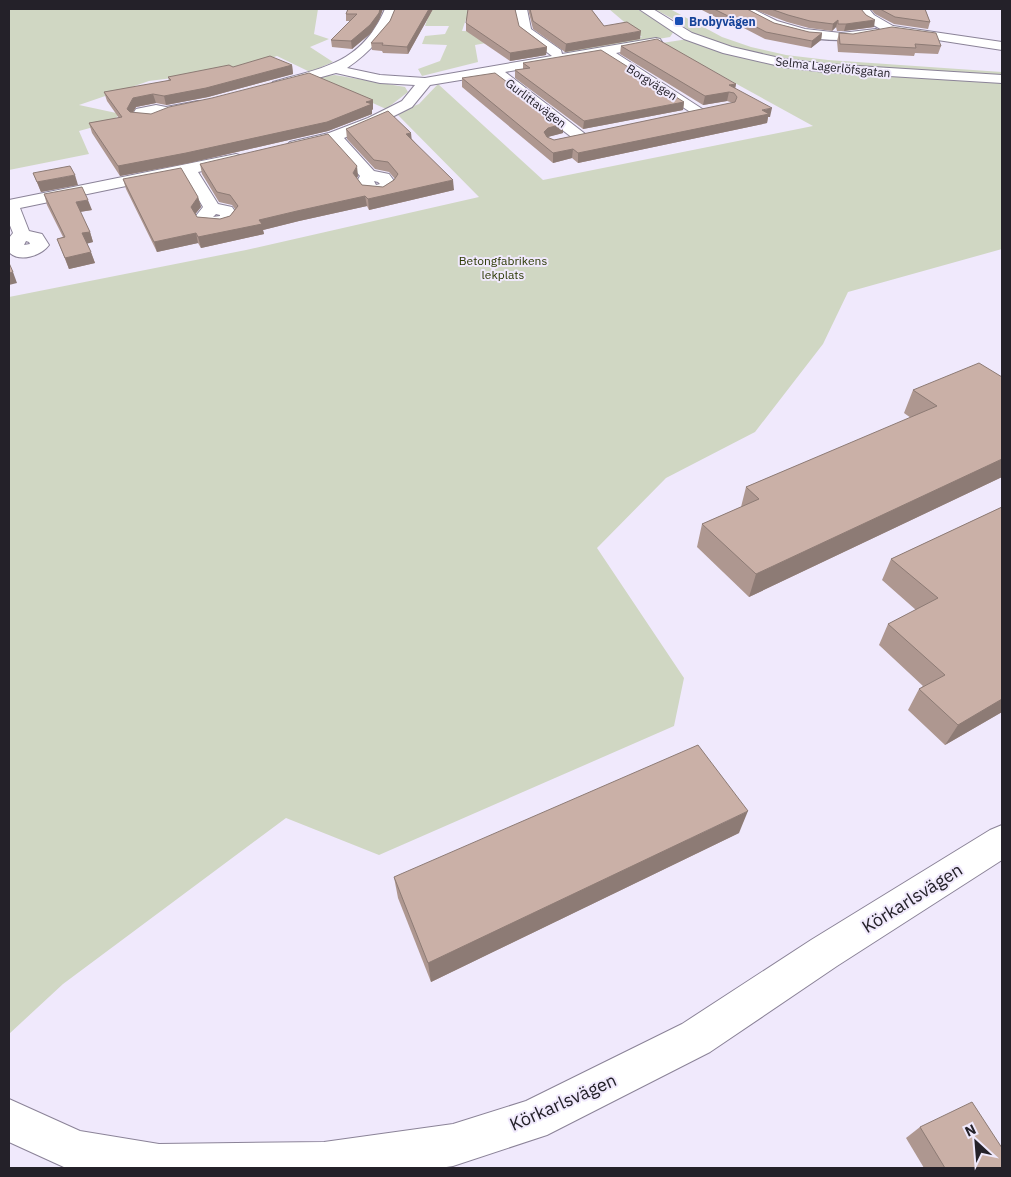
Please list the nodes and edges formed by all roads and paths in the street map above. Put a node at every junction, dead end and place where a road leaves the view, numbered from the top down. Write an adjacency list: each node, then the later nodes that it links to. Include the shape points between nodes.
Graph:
1 (391, 9): 11 (street, via 376,37)
2 (521, 9): 10 (street, via 525,31)
3 (645, 9): 7 (street, Selma Lagerlöfsgatan)
4 (744, 9): 6 (street, via 784,28 834,36 861,36)
5 (863, 9): 6 (street, via 870,18)
6 (890, 29): 8 (street)
7 (688, 36): 9 (street); 13 (street, Selma Lagerlöfsgatan, via 784,64)
8 (1002, 46)
9 (604, 51): 10 (street); 19 (street, Borgvägen)
10 (563, 58): 12 (street)
11 (335, 69): 14 (street, via 380,79); 15 (street)
12 (493, 70): 14 (street); 23 (street, Gurlittavägen)
13 (1002, 80)
14 (425, 82): 22 (street, via 407,104)
15 (262, 90)
16 (209, 102): 18 (street)
17 (718, 109): 19 (street)
18 (166, 111)
19 (700, 112): 20 (street)
20 (682, 116)
21 (598, 132): 23 (street)
22 (334, 136): 25 (street); 28 (street)
23 (579, 136): 24 (street)
24 (562, 140)
25 (276, 150)
26 (247, 156): 27 (street)
27 (189, 170): 29 (street); 30 (street)
28 (369, 176)
29 (9, 205): 31 (street)
30 (212, 208)
31 (22, 234)
32 (1002, 841): 33 (street, Körkarlsvägen, via 696,1038 532,1120 453,1145 324,1164 159,1166 78,1152)
33 (9, 1120)

